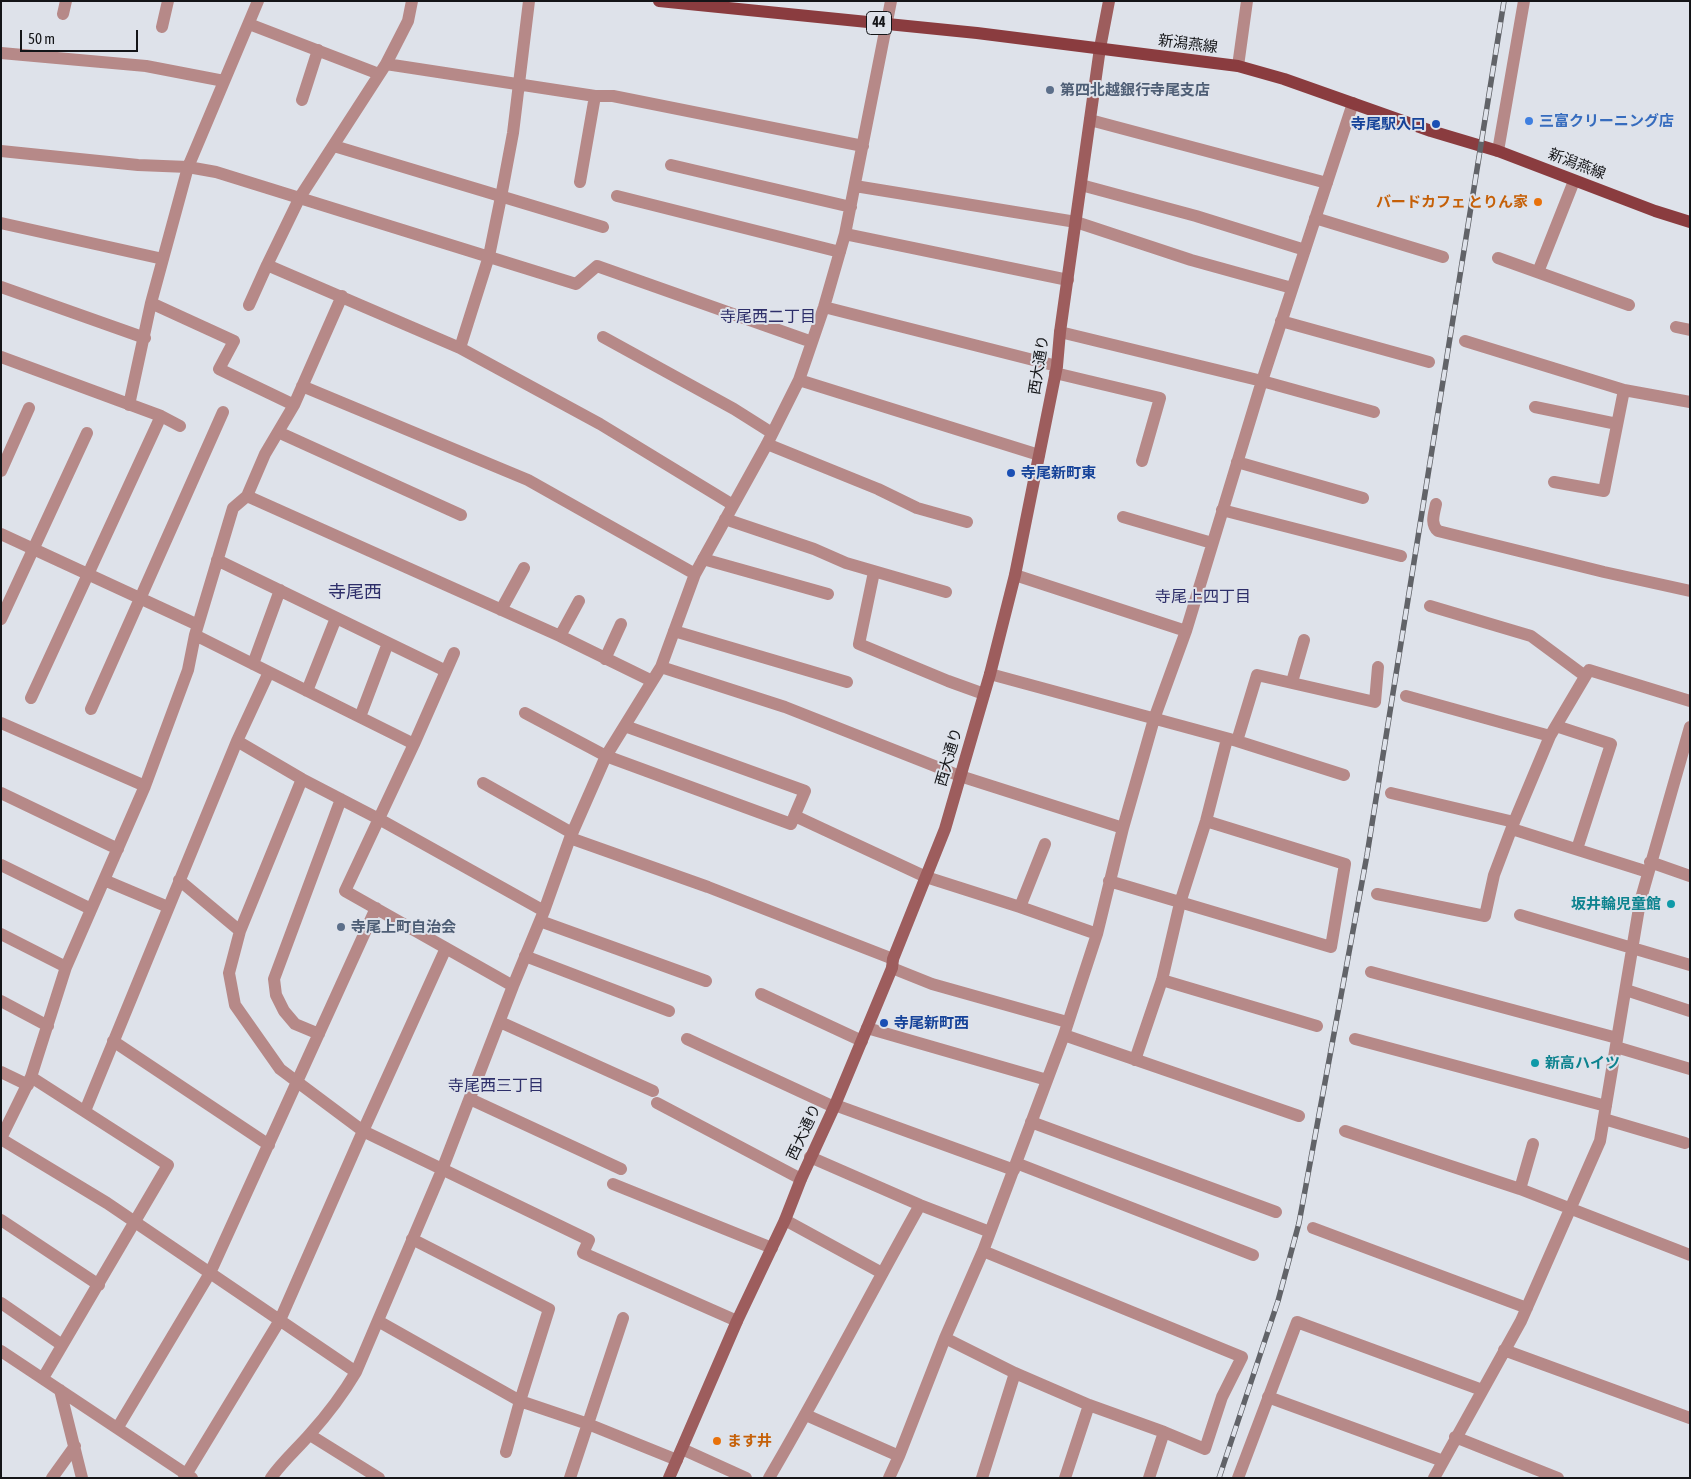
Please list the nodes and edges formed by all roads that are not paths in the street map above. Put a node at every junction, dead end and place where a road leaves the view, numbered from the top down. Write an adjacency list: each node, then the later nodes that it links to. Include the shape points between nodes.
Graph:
1 (66, 1): 11 (street)
2 (168, 1): 14 (street)
3 (258, 1): 12 (street)
4 (412, 1): 19 (street, via 408,21)
5 (528, 1): 21 (street)
6 (659, 1): 13 (main road, 新潟燕線 / 44)
7 (891, 1): 13 (street)
8 (1109, 1): 15 (street, 西大通り)
9 (1247, 1): 18 (street)
10 (1524, 1): 29 (street)
11 (63, 14)
12 (248, 24): 16 (street); 20 (street)
13 (886, 24): 15 (main road, 新潟燕線 / 44); 27 (street)
14 (162, 27)
15 (1100, 48): 18 (main road, 新潟燕線 / 44); 25 (street, 西大通り)
16 (318, 50): 19 (street); 23 (street)
17 (1, 53): 20 (street, via 146,66)
18 (1238, 66): 24 (main road, 新潟燕線 / 44)
19 (382, 69): 21 (street); 26 (street)
20 (224, 82): 31 (street)
21 (519, 83): 22 (street); 39 (street)
22 (594, 96): 27 (street, via 613,96); 33 (street)
23 (302, 100)
24 (1353, 103): 29 (main road, 新潟燕線 / 44); 34 (street)
25 (1090, 120): 34 (street); 36 (street, 西大通り)
26 (334, 146): 38 (street); 39 (street)
27 (863, 146): 35 (street)
28 (1, 151): 31 (street)
29 (1498, 152): 32 (main road, 新潟燕線 / 44)
30 (672, 165): 40 (street)
31 (188, 167): 38 (street); 52 (street)
32 (1574, 181): 43 (main road, 新潟燕線 / 44); 54 (street)
33 (580, 182)
34 (1327, 184): 41 (street)
35 (855, 186): 40 (street); 42 (street)
36 (1081, 186): 42 (street, 西大通り); 47 (street, via 1196,216)
37 (617, 196): 48 (street)
38 (300, 197): 49 (street); 53 (street)
39 (500, 197): 45 (street); 49 (street)
40 (851, 207): 46 (street)
41 (1315, 218): 47 (street); 50 (street)
42 (1076, 222): 55 (street, 西大通り); 57 (street, via 1191,260)
43 (1690, 222)
44 (1, 223): 52 (street)
45 (603, 227)
46 (845, 234): 48 (street); 55 (street)
47 (1305, 250): 57 (street)
48 (840, 252): 62 (street)
49 (488, 256): 70 (street, via 576,284 597,266); 71 (street)
50 (1443, 257)
51 (1498, 258): 54 (street)
52 (164, 259): 59 (street)
53 (267, 265): 58 (street); 61 (street)
54 (1538, 272): 60 (street)
55 (1068, 280): 66 (street, 西大通り)
56 (1, 287): 68 (street)
57 (1292, 288): 63 (street)
58 (342, 296): 71 (street); 77 (street)
59 (152, 303): 68 (street); 81 (street, via 234,340 218,369)
60 (1629, 304)
61 (249, 306)
62 (824, 307): 70 (street); 74 (street)
63 (1281, 321): 73 (street); 76 (street)
64 (1676, 327): 65 (street)
65 (1690, 330)
66 (1060, 332): 74 (street, 西大通り); 76 (street)
67 (603, 337): 91 (street, via 734,409)
68 (144, 338): 80 (street)
69 (1465, 341): 78 (street)
70 (812, 342): 75 (street)
71 (460, 348): 100 (street, via 600,424)
72 (1, 357): 80 (street)
73 (1429, 362)
74 (1056, 370): 92 (street, 西大通り); 93 (street, via 1160,398)
75 (799, 380): 91 (street); 92 (street)
76 (1262, 381): 85 (street); 94 (street)
77 (302, 386): 81 (street); 115 (street, via 528,480)
78 (1624, 390): 79 (street); 87 (street)
79 (1690, 402)
80 (129, 405): 86 (street)
81 (294, 405): 89 (street)
82 (1535, 407): 87 (street)
83 (30, 408): 95 (street)
84 (223, 412): 121 (street)
85 (1374, 412)
86 (161, 416): 88 (street); 114 (street)
87 (1617, 424): 96 (street, via 1604,491)
88 (180, 426)
89 (278, 432): 97 (street); 102 (street)
90 (87, 433): 108 (street)
91 (769, 438): 100 (street); 105 (street, via 917,508)
92 (1039, 455): 116 (street, 西大通り)
93 (1142, 461)
94 (1237, 462): 98 (street); 101 (street)
95 (1, 471)
96 (1554, 482)
97 (247, 496): 111 (street, via 233,508); 124 (street)
98 (1363, 498)
99 (1436, 504): 118 (street, via 1433,522 1438,531)
100 (733, 505): 104 (street)
101 (1222, 510): 107 (street); 109 (street)
102 (461, 516)
103 (1123, 517): 107 (street)
104 (725, 519): 110 (street); 113 (street)
105 (967, 522)
106 (1, 534): 108 (street)
107 (1212, 543): 130 (street)
108 (33, 550): 114 (street); 126 (street)
109 (1400, 556)
110 (703, 559): 115 (street); 120 (street)
111 (217, 560): 117 (street); 128 (street)
112 (524, 568): 124 (street)
113 (874, 572): 119 (street); 147 (street, via 859,644)
114 (88, 573): 121 (street); 149 (street)
115 (695, 574): 129 (street)
116 (1015, 575): 130 (street); 141 (street, 西大通り)
117 (280, 590): 125 (street); 136 (street)
118 (1690, 591)
119 (946, 592)
120 (828, 594)
121 (139, 599): 128 (street); 151 (street)
122 (579, 601): 131 (street)
123 (1430, 606): 142 (street, via 1531,636)
124 (501, 610): 131 (street)
125 (336, 618): 133 (street); 146 (street)
126 (1, 619)
127 (621, 624): 135 (street)
128 (197, 630): 136 (street); 167 (street, via 188,670)
129 (674, 631): 137 (street); 144 (street)
130 (1186, 631): 154 (street)
131 (560, 636): 135 (street)
132 (1304, 640): 145 (street)
133 (388, 643): 139 (street); 153 (street)
134 (454, 653): 139 (street)
135 (605, 659): 143 (street)
136 (253, 664): 140 (street)
137 (661, 667): 143 (street); 164 (street, via 785,707)
138 (1378, 667): 145 (street, via 1375,702)
139 (446, 671): 161 (street)
140 (269, 672): 146 (street); 160 (street)
141 (990, 674): 147 (street, 西大通り); 154 (street)
142 (1585, 676): 150 (street, via 1589,670); 158 (street)
143 (652, 682): 156 (street)
144 (847, 682)
145 (1292, 682): 159 (street, via 1257,675)
146 (307, 691): 153 (street)
147 (984, 694): 164 (street, 西大通り)
148 (1406, 696): 158 (street)
149 (31, 698)
150 (1690, 701)
151 (91, 708)
152 (525, 713): 162 (street)
153 (360, 717): 161 (street)
154 (1154, 719): 159 (street); 175 (street)
155 (1, 722): 167 (street)
156 (625, 726): 162 (street); 171 (street, via 805,791)
157 (1690, 727): 181 (street)
158 (1553, 731): 174 (street); 179 (street, via 1611,744)
159 (1232, 740): 163 (street); 173 (street)
160 (237, 741): 165 (street); 185 (street)
161 (414, 744): 172 (street)
162 (606, 756): 171 (street, via 791,824); 176 (street)
163 (1344, 775)
164 (960, 776): 175 (street); 183 (street, 西大通り, via 945,829)
165 (302, 779): 170 (street); 195 (street)
166 (483, 783): 176 (street)
167 (145, 786): 178 (street)
168 (1, 793): 178 (street)
169 (1391, 793): 174 (street)
170 (341, 799): 172 (street); 218 (street, via 274,979 276,995 294,1024)
171 (795, 816): 183 (street)
172 (379, 819): 191 (street, via 345,891); 194 (street)
173 (1206, 822): 188 (street); 188 (street, via 1345,864 1331,947)
174 (1513, 826): 179 (street); 187 (street, via 1494,875 1485,916)
175 (1123, 828): 186 (street)
176 (571, 836): 194 (street); 201 (street, via 708,887)
177 (1045, 844): 189 (street)
178 (118, 849): 184 (street)
179 (1576, 850): 181 (street)
180 (1, 864): 192 (street)
181 (1649, 867): 182 (street); 199 (street)
182 (1690, 876)
183 (926, 877): 189 (street); 201 (street, 西大通り)
184 (104, 880): 190 (street); 192 (street)
185 (179, 880): 190 (street); 195 (street)
186 (1109, 881): 188 (street); 197 (street)
187 (1377, 894)
188 (1180, 903): 205 (street)
189 (1020, 907): 197 (street)
190 (168, 908): 222 (street)
191 (376, 908): 198 (street); 218 (street)
192 (91, 909): 203 (street)
193 (1520, 915): 199 (street)
194 (542, 916): 200 (street); 206 (street)
195 (240, 932): 230 (street, via 229,973 235,1004 280,1069)
196 (1, 934): 203 (street)
197 (1097, 934): 214 (street)
198 (446, 948): 207 (street); 238 (street)
199 (1633, 948): 202 (street); 208 (street)
200 (525, 956): 207 (street); 211 (street)
201 (893, 964): 214 (street, via 932,984); 217 (street, 西大通り)
202 (1690, 964)
203 (66, 967): 215 (street)
204 (1371, 972): 224 (street)
205 (1162, 980): 216 (street); 225 (street)
206 (706, 981)
207 (513, 986): 213 (street)
208 (1626, 990): 212 (street); 224 (street)
209 (761, 994): 223 (street)
210 (1, 1001): 215 (street)
211 (669, 1011)
212 (1690, 1011)
213 (500, 1022): 231 (street); 247 (street, via 655,1097)
214 (1067, 1022): 219 (street)
215 (48, 1026): 229 (street)
216 (1317, 1026)
217 (867, 1028): 223 (street, 西大通り); 228 (street)
218 (319, 1034): 230 (street)
219 (1064, 1035): 225 (street); 228 (street)
220 (1355, 1038): 234 (street)
221 (687, 1039): 232 (street)
222 (113, 1041): 233 (street); 242 (street)
223 (862, 1041): 232 (street, 西大通り)
224 (1617, 1043): 226 (street); 234 (street)
225 (1135, 1060): 235 (street)
226 (1690, 1069)
227 (1, 1072): 229 (street)
228 (1047, 1080): 236 (street)
229 (30, 1081): 233 (street); 239 (street)
230 (297, 1083): 238 (street); 242 (street)
231 (470, 1099): 245 (street); 246 (street)
232 (834, 1106): 243 (street, 西大通り); 244 (street)
233 (85, 1111): 255 (street, via 168,1165)
234 (1605, 1113): 240 (street); 251 (street, via 1600,1141)
235 (1300, 1116)
236 (1032, 1122): 244 (street); 252 (street)
237 (1346, 1130): 249 (street)
238 (363, 1132): 246 (street); 269 (street)
239 (1, 1138): 255 (street)
240 (1685, 1143)
241 (1533, 1144): 249 (street)
242 (269, 1145): 263 (street)
243 (810, 1157): 247 (street, 西大通り); 250 (street)
244 (1015, 1167): 257 (street); 261 (street)
245 (621, 1169)
246 (442, 1170): 258 (street); 271 (street, via 590,1240 583,1253)
247 (801, 1179): 254 (street, 西大通り)
248 (613, 1184): 259 (street)
249 (1520, 1189): 251 (street)
250 (920, 1205): 257 (street); 264 (street)
251 (1571, 1208): 262 (street); 267 (street)
252 (1276, 1212)
253 (1, 1220): 265 (street)
254 (784, 1220): 259 (street, 西大通り); 264 (street)
255 (135, 1223): 263 (street); 265 (street)
256 (1313, 1228): 267 (street)
257 (990, 1232): 260 (street)
258 (412, 1239): 270 (street); 282 (street, via 548,1309)
259 (772, 1248): 271 (street, 西大通り)
260 (983, 1251): 272 (street); 288 (street, via 1242,1358 1222,1397 1205,1449)
261 (1253, 1255)
262 (1690, 1255)
263 (210, 1273): 269 (street); 287 (street)
264 (882, 1273): 284 (street)
265 (98, 1284): 273 (street)
266 (1, 1304): 273 (street)
267 (1527, 1308): 274 (street)
268 (623, 1318): 286 (street)
269 (280, 1320): 276 (street); 297 (street)
270 (378, 1321): 276 (street); 282 (street)
271 (737, 1321): 293 (street, 西大通り)
272 (945, 1338): 277 (street); 294 (street)
273 (62, 1345): 278 (street)
274 (1504, 1350): 280 (street); 285 (street)
275 (1, 1352): 278 (street)
276 (356, 1372): 289 (street)
277 (1015, 1372): 283 (street); 308 (street)
278 (43, 1378): 279 (street)
279 (60, 1390): 287 (street); 291 (street)
280 (1482, 1390): 281 (street, via 1297,1322); 290 (street)
281 (1268, 1397): 295 (street); 298 (street)
282 (520, 1401): 286 (street); 292 (street)
283 (1089, 1405): 288 (street); 309 (street)
284 (806, 1415): 294 (street); 306 (street)
285 (1690, 1418)
286 (588, 1424): 293 (street); 303 (street)
287 (118, 1427): 297 (street)
288 (1164, 1432): 310 (street)
289 (310, 1435): 301 (street); 302 (street)
290 (1455, 1437): 295 (street); 296 (street)
291 (76, 1446): 299 (street); 300 (street)
292 (506, 1452)
293 (679, 1455): 304 (street, 西大通り); 305 (street)
294 (900, 1456): 307 (street)
295 (1443, 1461): 311 (street)
296 (1528, 1472): 312 (street)
297 (188, 1477)
298 (1241, 1477)
299 (52, 1478)
300 (82, 1478)
301 (271, 1478)
302 (379, 1478)
303 (570, 1478)
304 (669, 1478)
305 (746, 1478)
306 (769, 1478)
307 (888, 1478)
308 (982, 1478)
309 (1065, 1478)
310 (1149, 1478)
311 (1434, 1478)
312 (1558, 1478)

